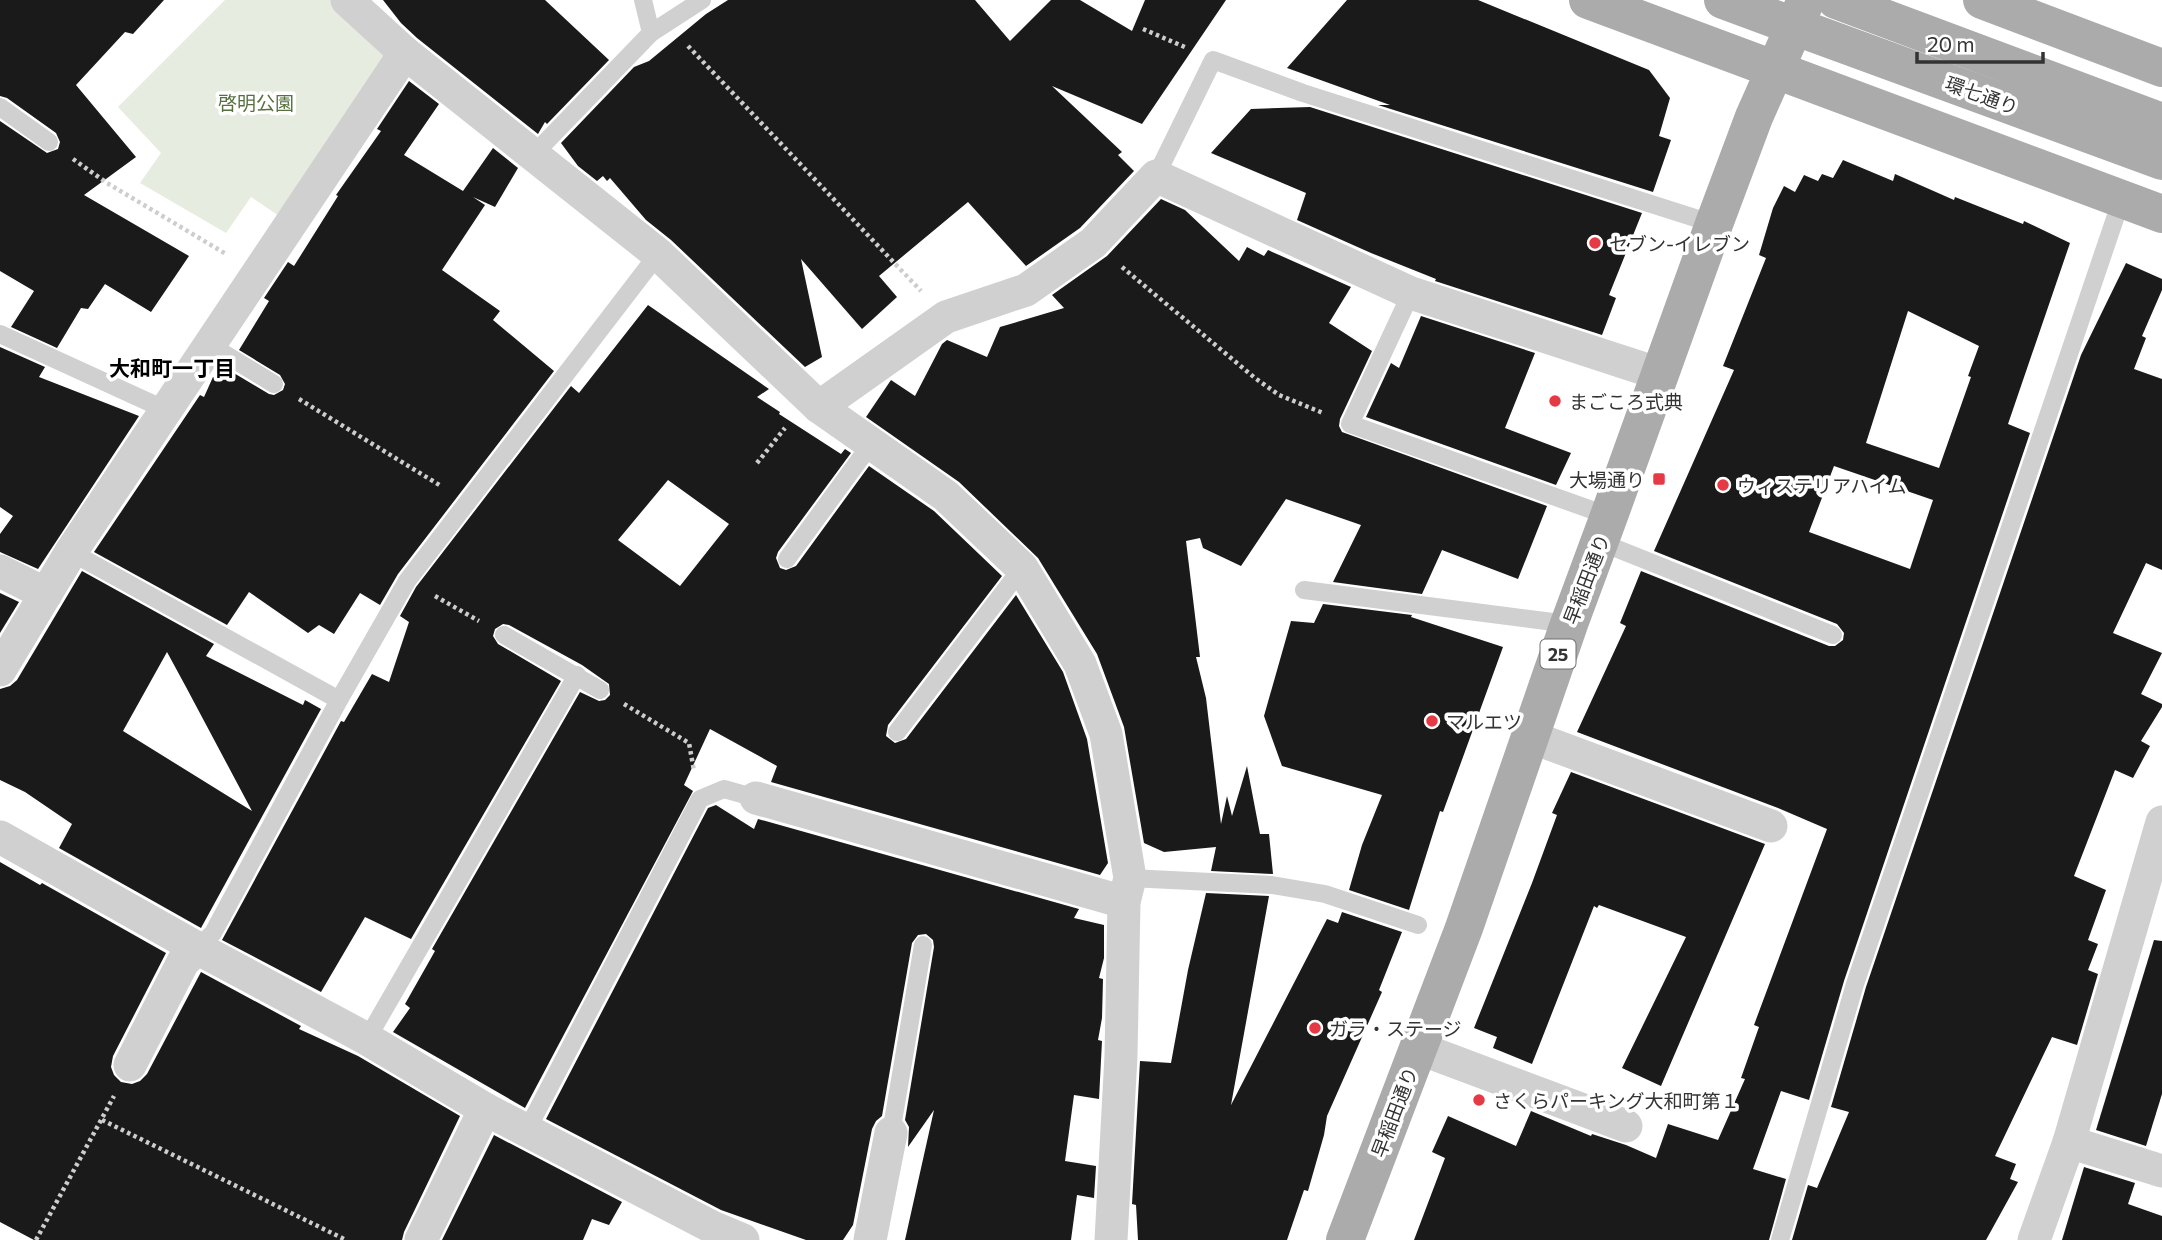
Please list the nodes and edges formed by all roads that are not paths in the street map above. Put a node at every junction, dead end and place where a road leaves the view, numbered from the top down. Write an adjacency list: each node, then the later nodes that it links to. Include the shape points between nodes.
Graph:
1 (346, 0): 10 (street)
2 (643, 0): 9 (lane)
3 (702, 0): 9 (lane)
4 (1588, 0): 12 (main road)
5 (1723, 0): 17 (main road, 環七通り, bridge)
6 (1807, 0): 12 (main road, 早稲田通り / 25)
7 (1836, 0): 14 (main road, 環七通り)
8 (1982, 0): 11 (main road)
9 (658, 27): 16 (lane)
10 (405, 53): 16 (street); 25 (street)
11 (2162, 68)
12 (1776, 70): 19 (main road); 21 (main road, 早稲田通り / 25)
13 (0, 107): 15 (lane)
14 (2162, 122)
15 (49, 142)
16 (534, 154): 22 (street)
17 (2162, 161)
18 (1156, 176): 21 (lane, via 1213,60); 23 (street); 28 (street, via 1093,243 1026,290 946,317)
19 (2122, 198): 20 (main road); 69 (lane, via 1855,984)
20 (2162, 214)
21 (1713, 224): 26 (main road, 早稲田通り / 25)
22 (658, 254): 28 (street); 44 (lane, via 407,581)
23 (1411, 293): 26 (street); 31 (lane, via 1350,424)
24 (0, 334): 29 (lane)
25 (210, 345): 27 (lane); 29 (street)
26 (1660, 374): 31 (main road, 早稲田通り / 25)
27 (274, 384)
28 (819, 407): 30 (street)
29 (166, 410): 32 (street)
30 (871, 443): 33 (lane); 34 (street, via 946,496)
31 (1605, 529): 38 (main road, 早稲田通り / 25); 40 (lane)
32 (71, 552): 37 (street); 44 (lane)
33 (787, 559)
34 (1022, 568): 45 (lane); 51 (street, via 1080,664 1106,734)
35 (0, 571): 37 (street)
36 (1304, 590): 38 (lane)
37 (46, 594): 41 (street)
38 (1569, 624): 46 (main road, 早稲田通り / 25)
39 (504, 635): 42 (lane)
40 (1833, 635)
41 (0, 670)
42 (577, 675): 43 (lane); 55 (lane)
43 (600, 690)
44 (339, 700): 54 (lane, via 213,933)
45 (897, 732)
46 (1531, 737): 49 (street); 56 (main road, 早稲田通り / 25)
47 (756, 799): 51 (street); 60 (lane, via 724,789 700,799)
48 (2162, 822): 62 (street)
49 (1771, 826)
50 (0, 837): 54 (street)
51 (1127, 890): 52 (lane, via 1272,885 1325,894); 67 (street)
52 (1418, 925)
53 (923, 945): 61 (lane)
54 (197, 948): 55 (street); 57 (street, via 183,962)
55 (367, 1039): 58 (street)
56 (1418, 1048): 59 (street); 68 (main road, 早稲田通り / 25)
57 (130, 1065)
58 (485, 1109): 60 (street); 64 (street)
59 (1626, 1126)
60 (527, 1130): 65 (street)
61 (891, 1133): 66 (street)
62 (2069, 1142): 63 (street); 70 (street)
63 (2162, 1171)
64 (421, 1240)
65 (743, 1240)
66 (870, 1240)
67 (1111, 1240)
68 (1345, 1240)
69 (1780, 1240)
70 (2034, 1240)

